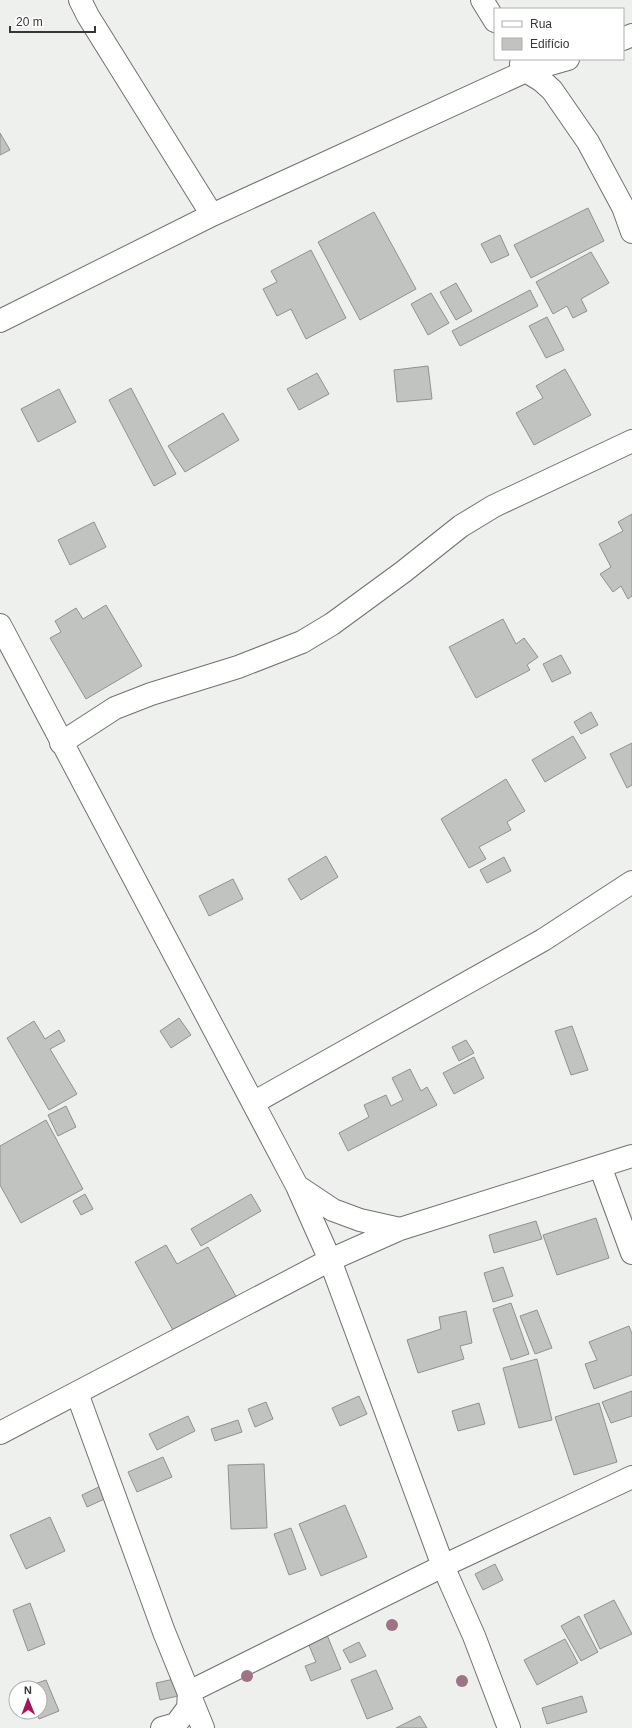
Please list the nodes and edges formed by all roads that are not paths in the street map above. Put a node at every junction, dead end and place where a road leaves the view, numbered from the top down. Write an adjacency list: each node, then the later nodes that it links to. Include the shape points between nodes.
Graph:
1 (80, 0): 6 (street)
2 (482, 0): 3 (street)
3 (494, 19)
4 (560, 60): 5 (street)
5 (522, 65): 6 (street); 7 (street, via 552,90 588,142 623,207)
6 (212, 216): 8 (street)
7 (632, 232)
8 (0, 321)
9 (632, 441): 11 (street, via 494,506 461,526 345,615 302,642 238,667 115,708)
10 (0, 625): 11 (street)
11 (61, 743): 13 (street)
12 (632, 882): 13 (street, via 543,940)
13 (253, 1103): 16 (street)
14 (632, 1156): 15 (street)
15 (600, 1166): 17 (street); 18 (street)
16 (297, 1186): 17 (street, via 333,1210 360,1220); 19 (street)
17 (400, 1229): 19 (street)
18 (632, 1253)
19 (330, 1260): 20 (street); 23 (street)
20 (77, 1393): 21 (street); 24 (street, via 164,1632)
21 (0, 1433)
22 (632, 1477): 23 (street)
23 (443, 1566): 24 (street); 27 (street, via 474,1636)
24 (189, 1692): 25 (street, via 188,1708 176,1724); 26 (street)
25 (162, 1728)
26 (203, 1728)
27 (509, 1728)

